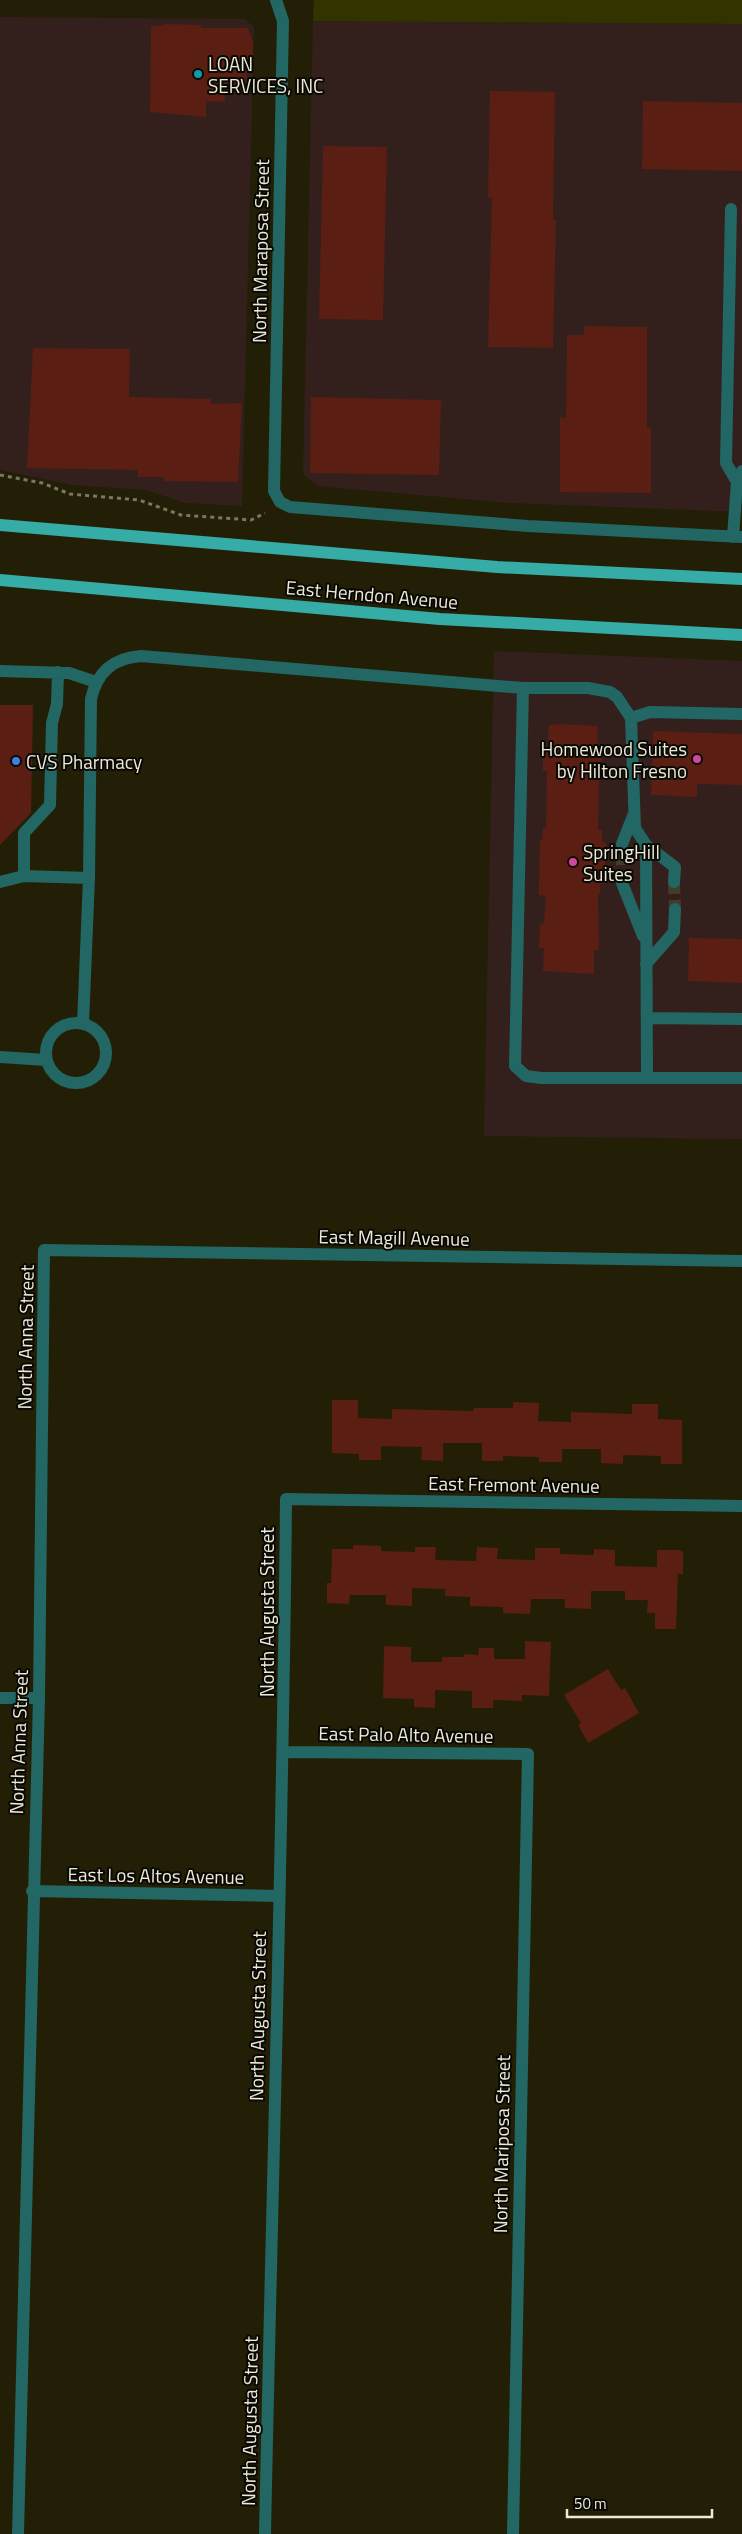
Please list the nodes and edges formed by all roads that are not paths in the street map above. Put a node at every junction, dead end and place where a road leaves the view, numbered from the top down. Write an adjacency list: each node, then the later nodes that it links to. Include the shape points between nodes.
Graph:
1 (276, 0): 5 (street, North Maraposa Street, via 283,22 274,491 280,502 290,507 472,522)
2 (730, 209): 3 (street, via 726,464)
3 (739, 476): 5 (street)
4 (0, 525): 6 (main road, East Herndon Avenue, via 497,567)
5 (737, 537)
6 (742, 579)
7 (0, 580): 8 (main road, East Herndon Avenue, via 440,619)
8 (742, 635)
9 (0, 670): 10 (street)
10 (58, 672): 11 (street); 18 (street, via 57,704 52,723 50,805 24,833)
11 (96, 682): 12 (street, via 110,664 141,656); 19 (street, via 91,699)
12 (523, 688): 14 (street, via 588,688 610,692); 31 (street, via 515,1066 526,1076 540,1078)
13 (742, 714): 14 (street, via 650,712)
14 (631, 718): 15 (street)
15 (634, 811): 16 (street); 17 (street, via 635,828)
16 (622, 844)
17 (646, 846): 21 (street, via 674,867); 24 (street)
18 (24, 876): 19 (street); 20 (street)
19 (89, 878): 28 (street)
20 (0, 882)
21 (674, 882)
22 (622, 883): 24 (street)
23 (675, 909): 25 (street, via 674,932)
24 (646, 944): 25 (street)
25 (646, 964): 26 (street)
26 (647, 1018): 27 (street); 31 (street)
27 (742, 1019)
28 (83, 1024): 30 (street, via 68,1024 54,1032 48,1040); 30 (street, via 99,1033 106,1050 102,1068 96,1076 71,1083 55,1076)
29 (0, 1057): 30 (street)
30 (46, 1060)
31 (647, 1077): 32 (street)
32 (742, 1078)
33 (44, 1250): 34 (street, East Magill Avenue); 38 (street, North Anna Street)
34 (742, 1261)
35 (286, 1499): 36 (street, East Fremont Avenue); 39 (street, North Augusta Street)
36 (742, 1506)
37 (0, 1698): 38 (street)
38 (39, 1698): 41 (street, North Anna Street)
39 (284, 1752): 40 (street, East Palo Alto Avenue); 42 (street, North Augusta Street)
40 (528, 1754): 45 (street, North Mariposa Street)
41 (32, 1891): 42 (street, East Los Altos Avenue); 43 (street, North Anna Street)
42 (278, 1896): 44 (street, North Augusta Street)
43 (18, 2534)
44 (265, 2534)
45 (512, 2534)

